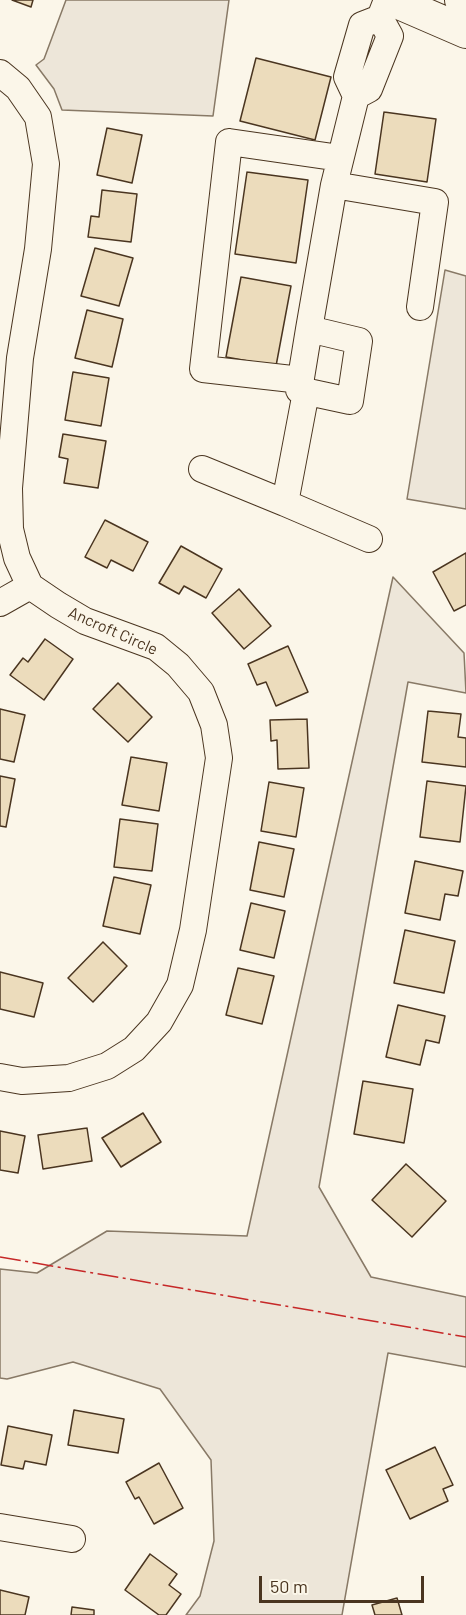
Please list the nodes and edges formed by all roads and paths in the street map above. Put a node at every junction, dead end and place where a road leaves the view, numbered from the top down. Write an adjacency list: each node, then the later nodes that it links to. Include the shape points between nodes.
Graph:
1 (461, 0): 2 (main road)
2 (466, 2)
3 (387, 6): 4 (main road); 6 (street, via 362,25 347,76 356,96)
4 (466, 32)
5 (0, 73): 10 (street, via 18,88 38,117 46,164 38,249)
6 (340, 158): 7 (street); 11 (street, via 229,142 203,369)
7 (333, 185): 8 (street, via 435,202); 9 (street)
8 (420, 307)
9 (309, 329): 11 (street); 11 (street, via 359,342 350,401)
10 (10, 358): 15 (street, via 10,529)
11 (303, 386): 13 (street)
12 (202, 469): 13 (street)
13 (285, 503): 14 (street)
14 (369, 539)
15 (30, 586): 16 (street); 17 (street, Ancroft Circle, via 85,621 156,647 178,665 201,692 214,725 219,758 193,930 180,985 159,1022 134,1049 107,1066 69,1078 21,1081)
16 (0, 603)
17 (0, 1077)
18 (0, 1527): 19 (street)
19 (72, 1539)

